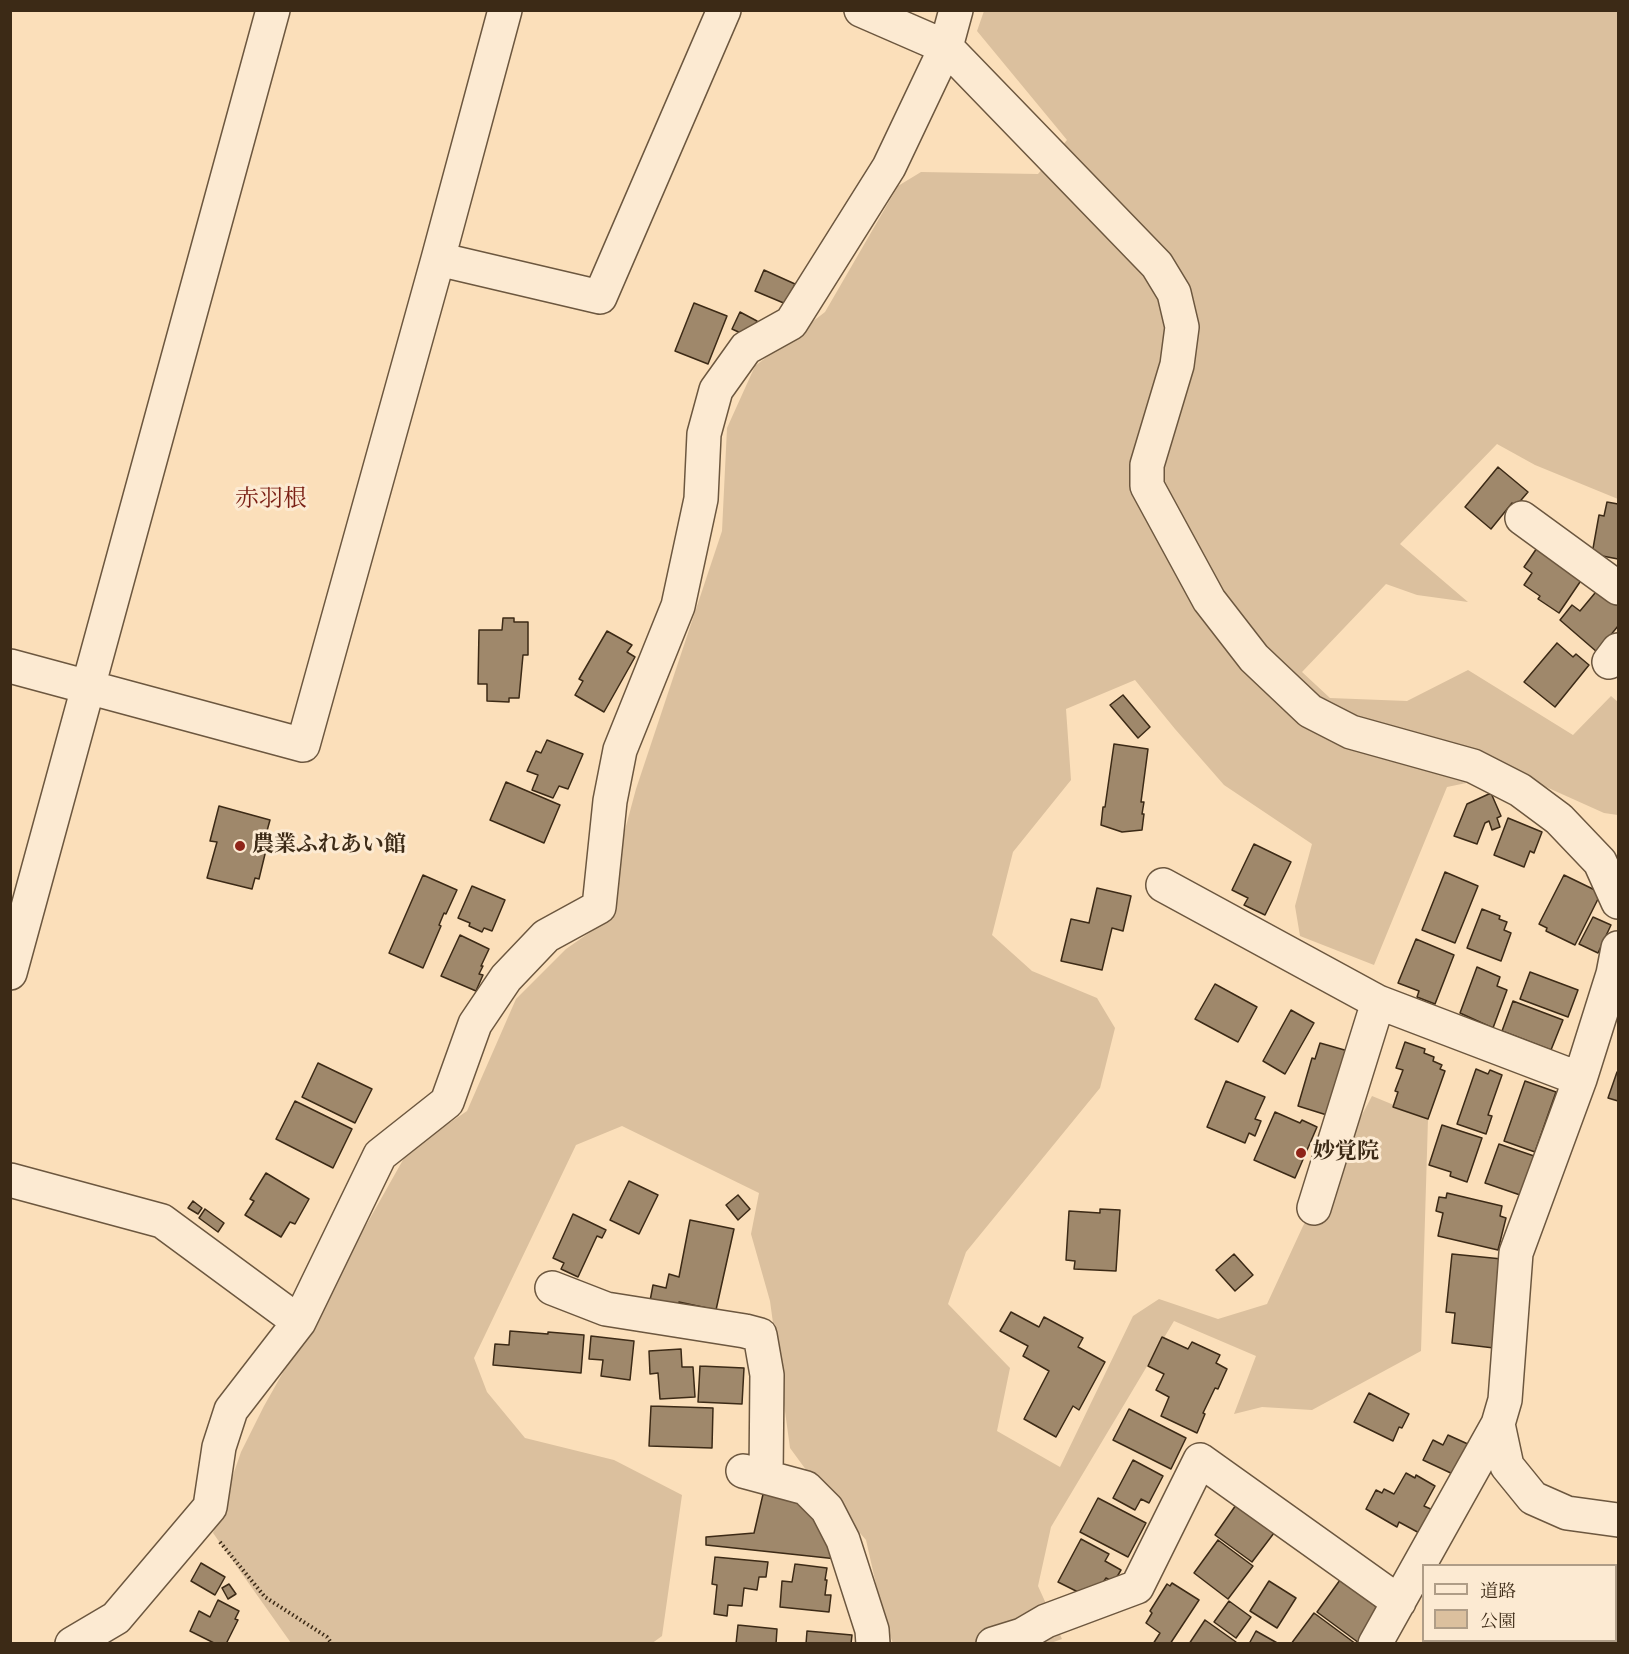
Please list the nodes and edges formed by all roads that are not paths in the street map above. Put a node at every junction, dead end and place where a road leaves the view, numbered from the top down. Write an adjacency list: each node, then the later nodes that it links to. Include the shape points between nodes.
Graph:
1 (273, 10): 11 (street)
2 (505, 10): 7 (street)
3 (724, 10): 7 (street, via 600,297)
4 (861, 10): 6 (street)
5 (957, 10): 6 (street)
6 (946, 47): 13 (street, via 1157,265 1174,293 1182,327 1177,364 1147,465 1147,486 1209,600 1254,658 1310,711 1351,732 1473,766 1520,790 1559,819 1600,862); 21 (street, via 889,167 791,323 746,348 716,390 704,434 701,499 678,606 621,750 610,801 599,908 546,936 506,978 475,1024 447,1102 380,1155)
7 (438, 259): 11 (street, via 303,745)
8 (1522, 518): 9 (street)
9 (1618, 588)
10 (10, 666): 11 (street)
11 (89, 687): 15 (street)
12 (1163, 885): 16 (street)
13 (1618, 902)
14 (1618, 948): 17 (street)
15 (10, 973)
16 (1378, 1002): 17 (street); 19 (street)
17 (1580, 1079): 22 (street, via 1516,1253 1505,1400)
18 (10, 1180): 21 (street, via 162,1221)
19 (1314, 1208)
20 (552, 1288): 26 (street, via 606,1309 760,1335 766,1375 755,1474 806,1488 827,1509 843,1540)
21 (299, 1322): 25 (street, via 231,1410 219,1448 210,1507 116,1618)
22 (1498, 1424): 23 (street, via 1507,1466 1533,1498 1567,1514); 24 (street)
23 (1618, 1520)
24 (1399, 1602): 27 (street, via 1200,1460 1137,1587); 28 (street)
25 (72, 1644)
26 (873, 1644)
27 (993, 1644)
28 (1375, 1644)

